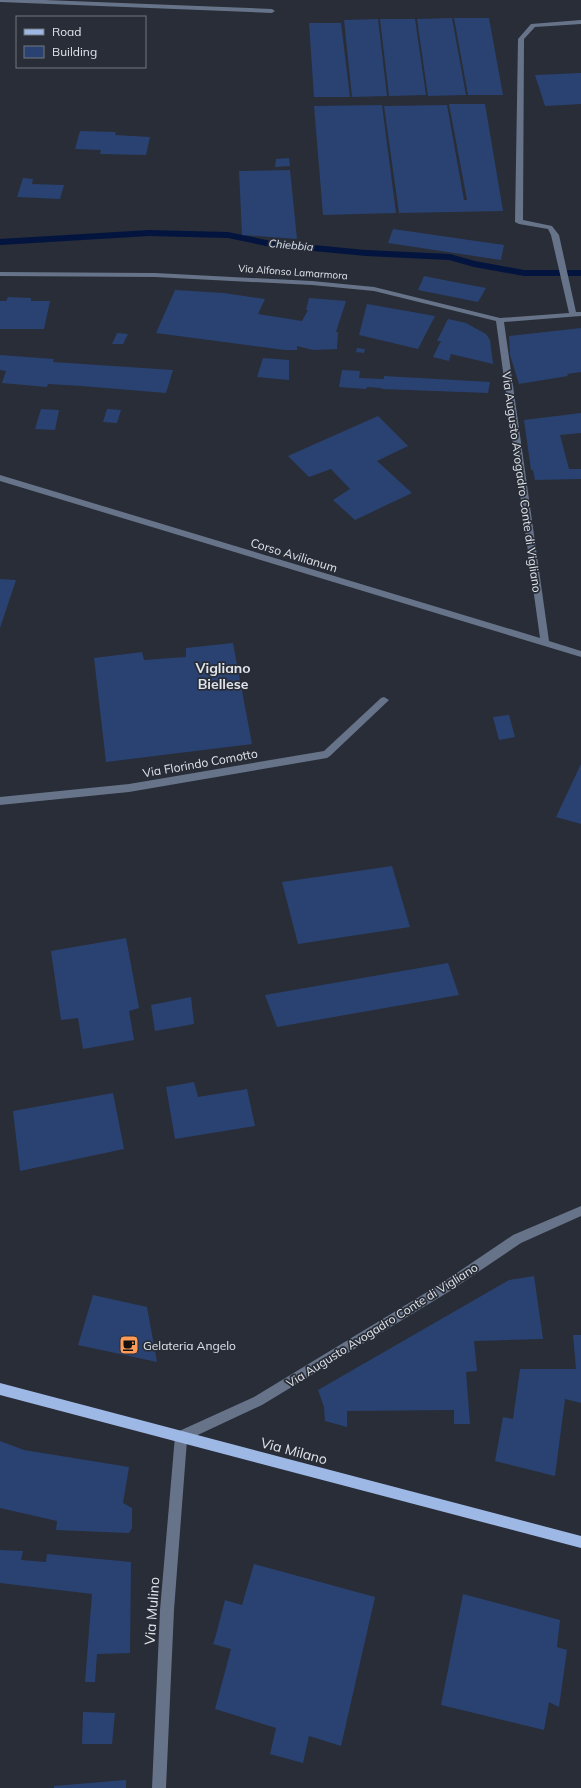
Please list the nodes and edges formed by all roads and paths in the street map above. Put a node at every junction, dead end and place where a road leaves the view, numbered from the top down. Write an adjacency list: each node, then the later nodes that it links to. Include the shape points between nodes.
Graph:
1 (0, 0): 2 (street)
2 (10, 0): 3 (street, via 256,8)
3 (272, 11)
4 (581, 22): 6 (street, via 533,25 521,39 519,222 550,227 555,235 571,302)
5 (0, 274): 7 (street, Via Alfonso Lamarmora, via 234,278 374,289)
6 (577, 315): 7 (street, Via Alfonso Lamarmora)
7 (500, 320): 9 (street, Via Augusto Avogadro Conte di Vigliano)
8 (0, 478): 9 (street, Corso Avilianum)
9 (545, 643): 10 (street, Corso Avilianum)
10 (581, 654)
11 (384, 700): 12 (street, Via Florindo Comotto, via 327,754 128,788)
12 (0, 801)
13 (581, 1211): 15 (street, Via Augusto Avogadro Conte di Vigliano, via 517,1239 446,1287 258,1401)
14 (0, 1388): 15 (main road, Via Milano)
15 (181, 1436): 16 (main road, Via Milano); 17 (street, Via Mulino, via 167,1610)
16 (581, 1542)
17 (159, 1788)

